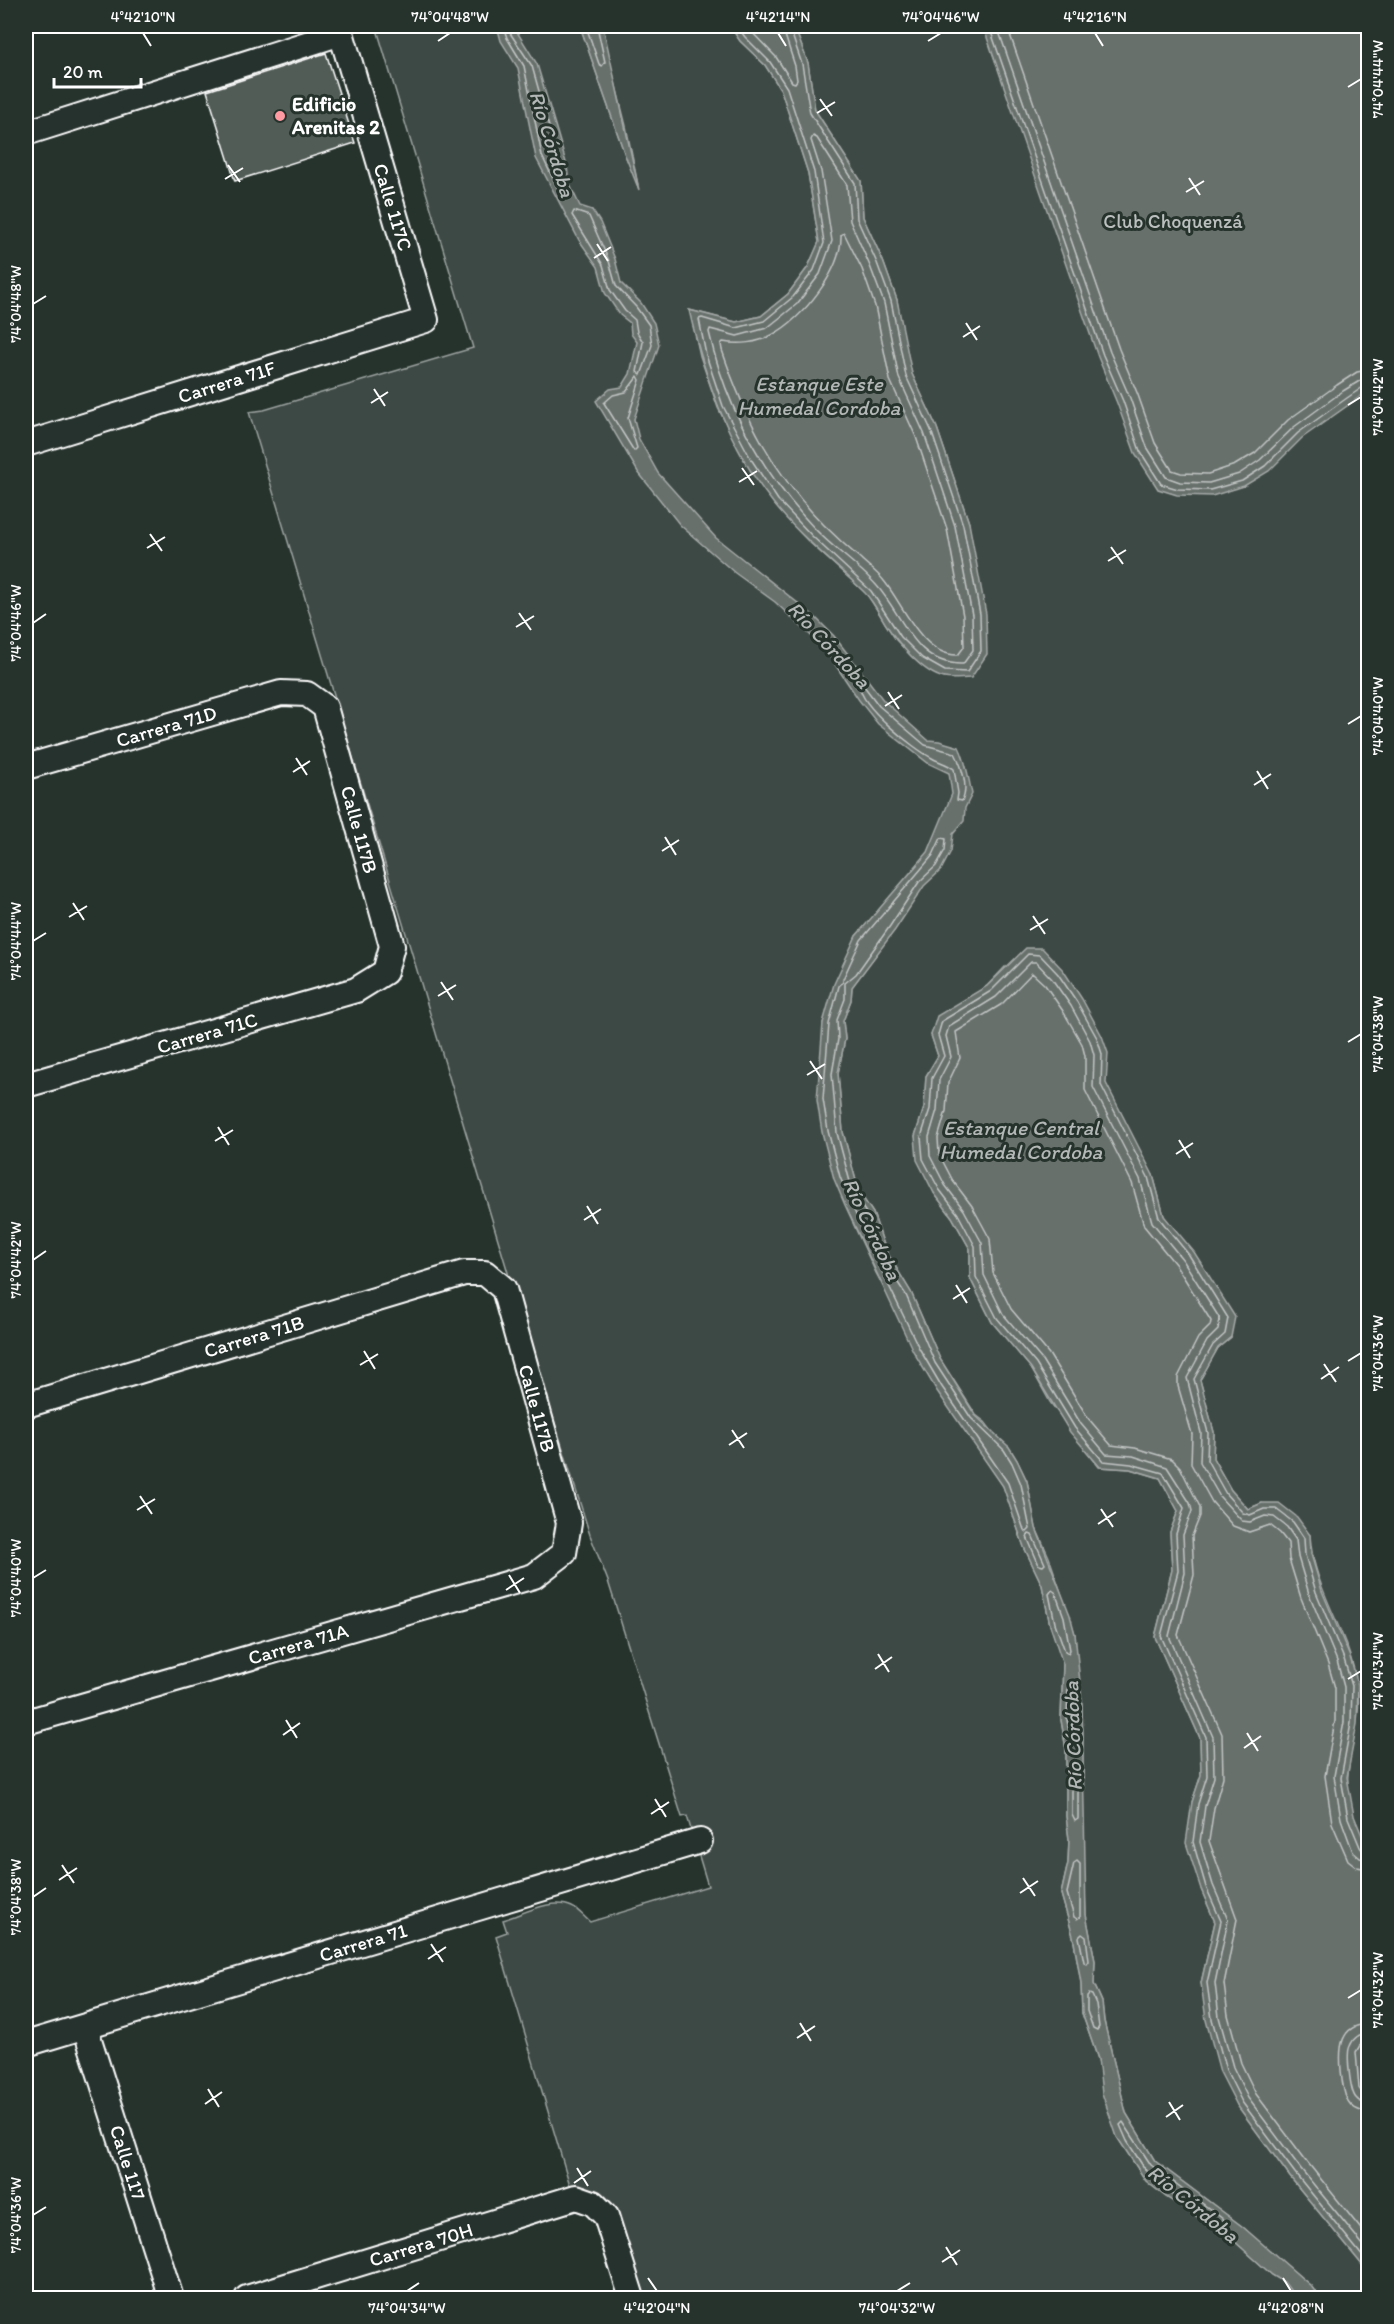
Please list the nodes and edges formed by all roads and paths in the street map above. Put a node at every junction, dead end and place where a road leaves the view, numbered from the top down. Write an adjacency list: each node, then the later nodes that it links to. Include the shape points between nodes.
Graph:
1 (340, 29): 2 (street); 3 (street, Calle 117C)
2 (26, 133)
3 (426, 320): 4 (street, Carrera 71F)
4 (26, 444)
5 (307, 694): 6 (street, Carrera 71D, via 281,693); 7 (street, Calle 117B, via 325,707 386,923 392,946)
6 (26, 766)
7 (385, 972): 8 (street, Carrera 71C, via 356,990)
8 (26, 1085)
9 (485, 1273): 10 (street, Carrera 71B, via 464,1273); 11 (street, Calle 117B, via 504,1289 569,1523)
10 (26, 1406)
11 (564, 1553): 12 (street, Carrera 71A, via 534,1576)
12 (26, 1722)
13 (700, 1841): 14 (street, Carrera 71)
14 (85, 2027): 15 (street, Carrera 71); 16 (street, Calle 117)
15 (26, 2044)
16 (171, 2298)
17 (247, 2298): 18 (street, Carrera 70H, via 576,2197 593,2203 606,2216)
18 (633, 2298)

